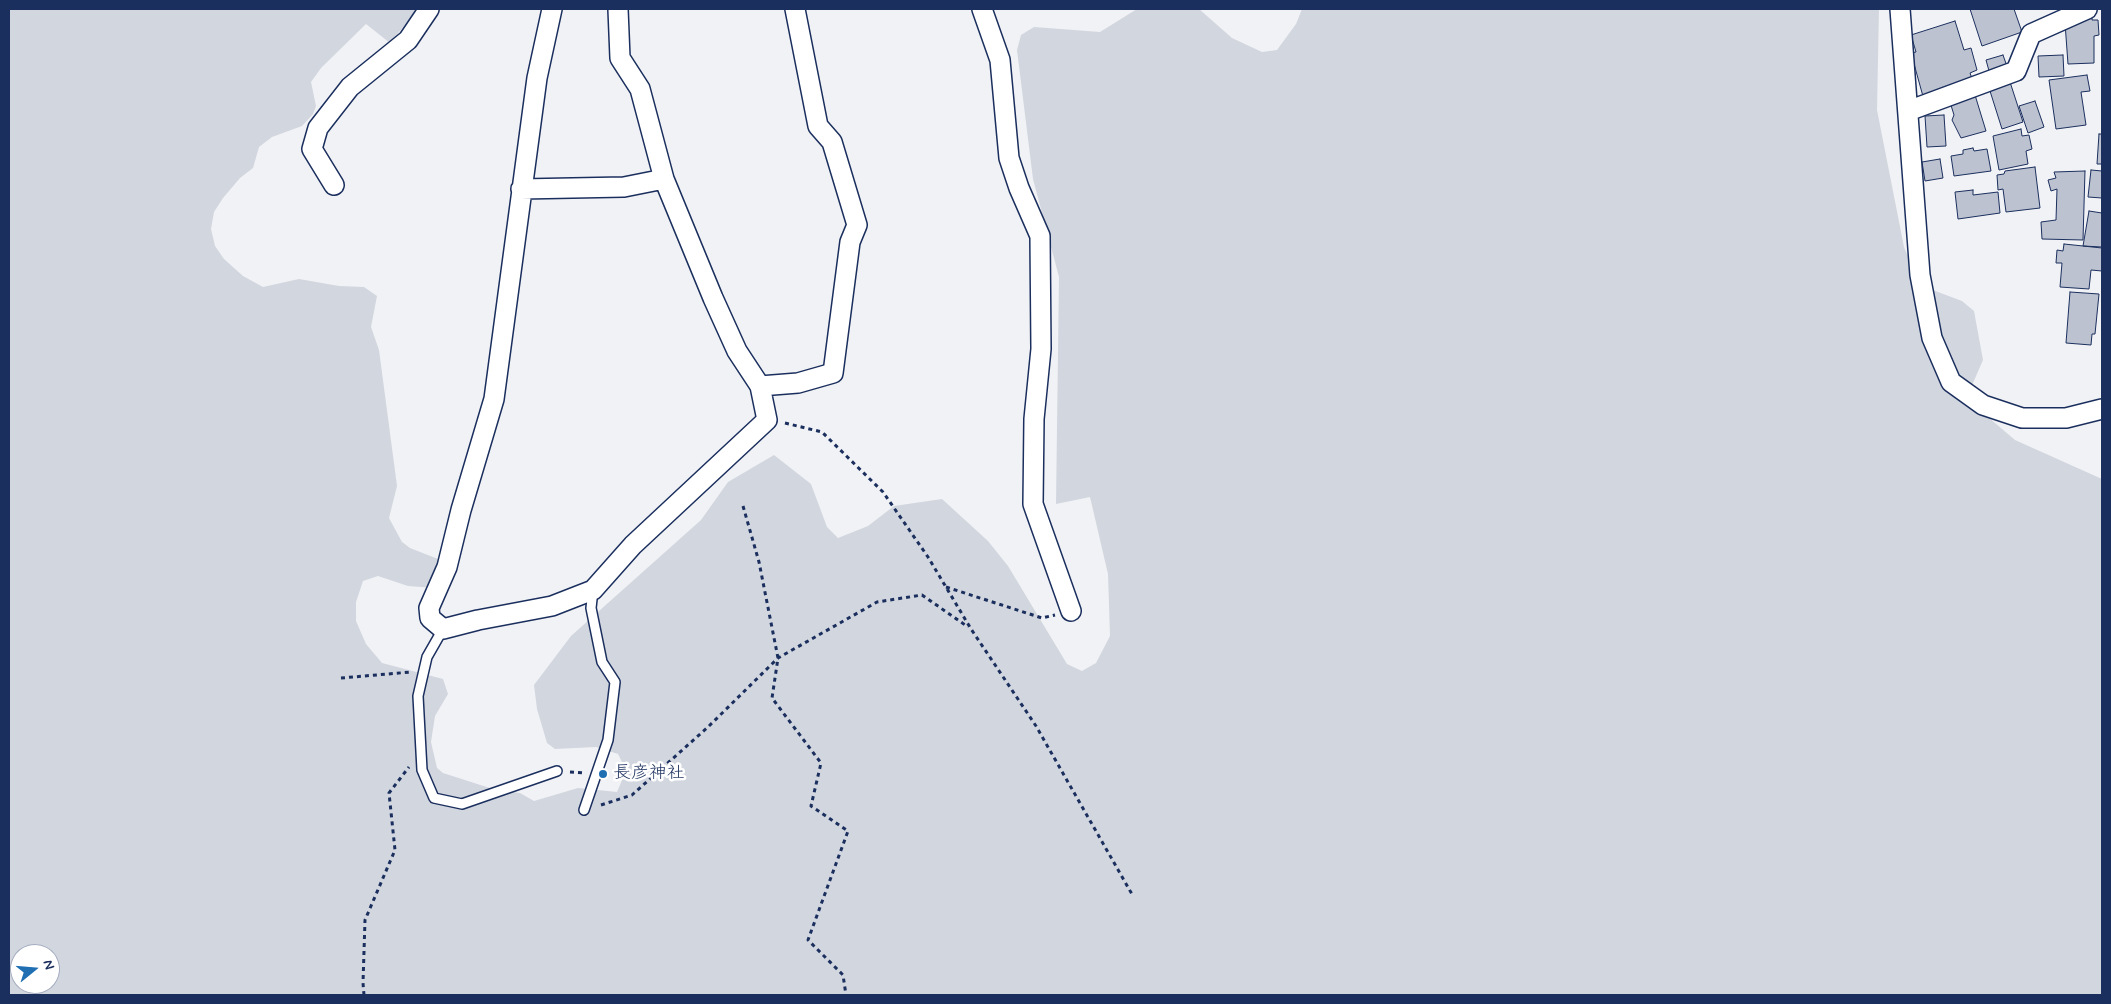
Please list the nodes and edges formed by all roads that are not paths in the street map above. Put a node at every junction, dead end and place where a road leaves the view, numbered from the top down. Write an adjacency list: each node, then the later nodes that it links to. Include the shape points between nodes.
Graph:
1 (428, 9): 12 (street, via 408,40 350,87 318,128 312,149)
2 (552, 9): 13 (street, via 537,78)
3 (618, 9): 11 (street, via 620,58 640,89)
4 (795, 9): 14 (street, via 818,126 832,142 857,225 850,242 833,373 798,383)
5 (982, 9): 17 (street, via 1000,60 1009,158 1040,236 1041,349 1034,419 1033,504)
6 (1900, 9): 10 (street)
7 (2087, 9): 10 (street, via 2031,34 2016,71)
8 (2099, 9): 9 (street)
9 (2102, 12)
10 (1908, 111): 15 (street, via 1920,275 1932,338 1951,382 1983,405 2022,418 2066,418)
11 (664, 179): 13 (street, via 624,187); 14 (street, via 737,352)
12 (334, 184)
13 (521, 189): 18 (street, via 494,399 447,567 429,608 430,618)
14 (760, 386): 16 (street, via 767,420 633,545)
15 (2102, 409)
16 (593, 590): 18 (street, via 552,606); 20 (lane, via 591,608 602,662 615,682 608,740)
17 (1071, 611)
18 (442, 629): 19 (lane, via 427,658 418,696 422,770 434,798 462,804)
19 (557, 770)
20 (584, 810)

